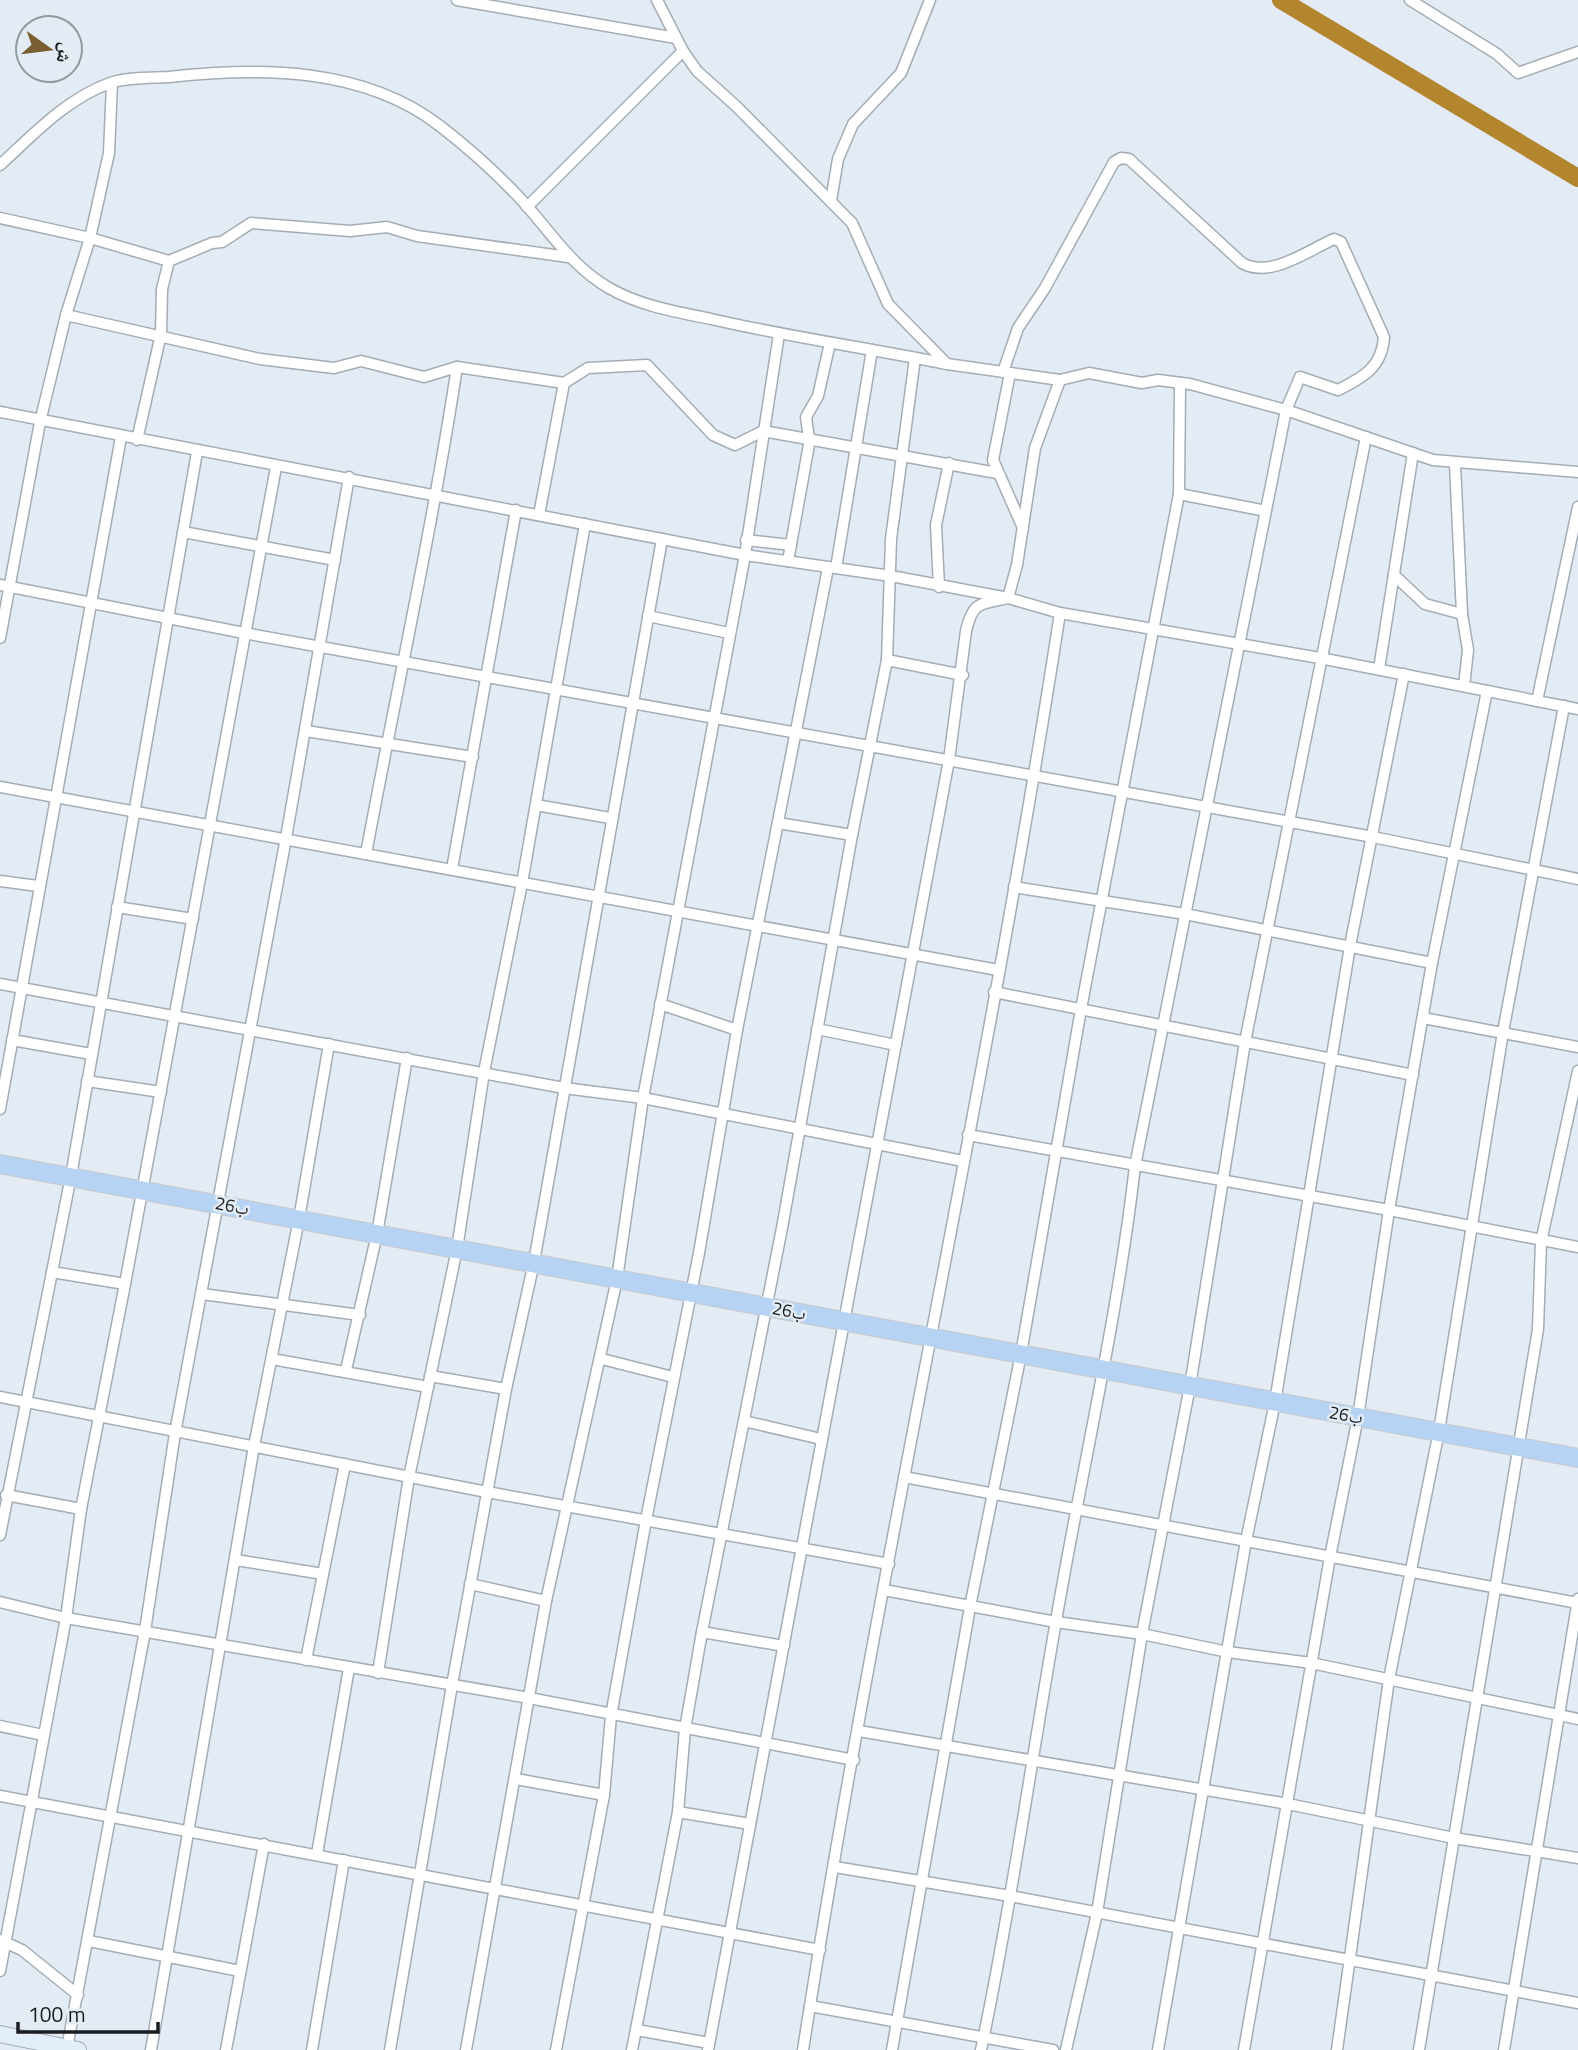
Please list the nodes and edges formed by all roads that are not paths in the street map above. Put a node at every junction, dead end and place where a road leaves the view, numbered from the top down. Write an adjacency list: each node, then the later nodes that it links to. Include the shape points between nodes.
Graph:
1 (457, 0): 5 (street)
2 (657, 0): 5 (street)
3 (930, 0): 10 (street, via 901,73 853,124 838,159)
4 (1410, 0): 7 (street, via 1497,54 1518,73)
5 (676, 38): 6 (street)
6 (683, 51): 10 (street, via 697,71); 11 (street)
7 (1578, 52)
8 (112, 82): 9 (street, via 59,110); 11 (street, via 203,73 270,73 356,83 400,99 440,126); 13 (street, via 109,153)
9 (0, 165)
10 (831, 201): 22 (street, via 852,223 888,304)
11 (527, 207): 14 (street)
12 (0, 218): 13 (street)
13 (90, 238): 15 (street); 16 (street)
14 (568, 257): 15 (street, via 416,236 387,227 350,231 251,223 222,242); 18 (street, via 610,289 657,307)
15 (169, 261): 17 (street, via 162,289)
16 (66, 314): 17 (street); 30 (street)
17 (161, 334): 23 (street, via 260,359 320,367 361,361 424,377); 35 (street)
18 (779, 334): 19 (street); 31 (street)
19 (830, 343): 20 (street); 34 (street, via 818,396 806,416)
20 (872, 350): 21 (street); 36 (street)
21 (915, 358): 22 (street); 39 (street)
22 (947, 364): 24 (street)
23 (457, 367): 26 (street); 47 (street)
24 (1006, 372): 25 (street); 28 (street, via 1018,328 1114,162 1129,159 1253,269 1271,268 1334,239 1345,247 1384,337 1383,353 1375,368 1338,390 1300,377); 44 (street, via 993,460)
25 (1060, 380): 27 (street, via 1089,373 1142,383); 53 (street, via 1035,448)
26 (564, 383): 31 (street, via 588,368 647,365 713,435 736,445); 51 (street)
27 (1180, 383): 28 (street); 46 (street)
28 (1286, 410): 33 (street); 50 (street)
29 (0, 412): 30 (street)
30 (40, 422): 32 (street); 65 (street)
31 (763, 431): 34 (street); 56 (street)
32 (121, 437): 35 (street); 68 (street)
33 (1366, 437): 38 (street); 79 (street)
34 (809, 439): 36 (street); 57 (street)
35 (137, 440): 37 (street)
36 (858, 447): 39 (street); 62 (street)
37 (197, 452): 42 (street); 54 (street)
38 (1413, 453): 41 (street); 63 (street)
39 (902, 455): 40 (street); 64 (street)
40 (949, 463): 44 (street); 66 (street, via 936,525)
41 (1455, 464): 43 (street); 70 (street)
42 (276, 467): 45 (street); 58 (street)
43 (1578, 472)
44 (997, 473): 53 (street)
45 (349, 477): 47 (street); 60 (street)
46 (1180, 494): 50 (street); 73 (street)
47 (437, 495): 49 (street); 81 (street)
48 (1578, 507): 89 (street)
49 (516, 510): 51 (street); 85 (street)
50 (1266, 511): 77 (street)
51 (540, 515): 52 (street)
52 (585, 524): 55 (street); 87 (street)
53 (1023, 527): 67 (street)
54 (183, 532): 58 (street); 72 (street)
55 (662, 539): 59 (street); 71 (street)
56 (746, 540): 57 (street); 59 (street)
57 (791, 545): 61 (street)
58 (260, 546): 60 (street); 74 (street)
59 (745, 555): 61 (street); 75 (street)
60 (335, 560): 78 (street)
61 (788, 561): 62 (street)
62 (832, 568): 64 (street); 95 (street)
63 (1394, 575): 70 (street, via 1425,604); 82 (street)
64 (891, 576): 66 (street); 80 (street)
65 (5, 586): 68 (street); 76 (street)
66 (939, 587): 67 (street)
67 (1008, 598): 69 (street); 84 (street, via 978,604 970,613)
68 (89, 601): 72 (street); 103 (street)
69 (1060, 613): 73 (street); 100 (street)
70 (1462, 614): 86 (street, via 1468,650)
71 (648, 616): 75 (street); 90 (street)
72 (167, 617): 74 (street); 106 (street)
73 (1154, 629): 77 (street); 102 (street)
74 (244, 633): 78 (street); 110 (street)
75 (729, 633): 93 (street)
76 (0, 638)
77 (1240, 644): 79 (street); 105 (street)
78 (321, 647): 81 (street); 94 (street)
79 (1320, 658): 82 (street); 109 (street)
80 (887, 660): 84 (street); 97 (street)
81 (401, 661): 85 (street); 96 (street)
82 (1379, 669): 83 (street)
83 (1404, 674): 86 (street); 112 (street)
84 (962, 675): 99 (street)
85 (488, 676): 87 (street); 98 (street)
86 (1464, 686): 88 (street)
87 (557, 688): 90 (street); 104 (street)
88 (1487, 691): 89 (street); 115 (street)
89 (1537, 701): 91 (street)
90 (631, 702): 93 (street); 107 (street)
91 (1564, 706): 92 (street); 117 (street)
92 (1578, 709)
93 (713, 718): 95 (street); 126 (street)
94 (306, 731): 96 (street); 113 (street)
95 (796, 733): 97 (street); 108 (street)
96 (386, 744): 98 (street); 114 (street)
97 (871, 746): 99 (street); 111 (street)
98 (473, 757): 116 (street)
99 (949, 760): 100 (street); 133 (street)
100 (1035, 775): 102 (street); 122 (street)
101 (0, 787): 103 (street)
102 (1124, 793): 105 (street); 124 (street)
103 (57, 797): 106 (street); 121 (street)
104 (536, 805): 107 (street); 120 (street)
105 (1206, 807): 109 (street); 127 (street)
106 (134, 810): 110 (street); 125 (street)
107 (610, 818): 123 (street)
108 (778, 823): 111 (street); 129 (street)
109 (1288, 824): 112 (street); 130 (street)
110 (209, 825): 113 (street); 128 (street)
111 (852, 835): 131 (street)
112 (1373, 837): 115 (street); 132 (street)
113 (286, 838): 114 (street); 146 (street)
114 (366, 855): 116 (street)
115 (1454, 855): 117 (street); 134 (street)
116 (452, 869): 120 (street)
117 (1533, 871): 118 (street); 148 (street)
118 (1578, 879)
119 (0, 881): 121 (street)
120 (522, 883): 123 (street); 158 (street)
121 (38, 886): 137 (street)
122 (1014, 887): 124 (street); 135 (street)
123 (597, 896): 126 (street); 161 (street)
124 (1101, 902): 127 (street); 141 (street)
125 (117, 907): 128 (street); 139 (street)
126 (677, 911): 129 (street); 140 (street)
127 (1185, 914): 130 (street); 144 (street)
128 (193, 919): 142 (street)
129 (757, 925): 131 (street); 147 (street)
130 (1267, 930): 132 (street); 150 (street)
131 (834, 939): 133 (street); 145 (street)
132 (1350, 946): 134 (street); 156 (street)
133 (913, 954): 135 (street); 152 (street)
134 (1432, 962): 143 (street)
135 (999, 970): 138 (street)
136 (0, 984): 137 (street)
137 (22, 988): 139 (street); 149 (street)
138 (995, 992): 141 (street); 168 (street)
139 (100, 1001): 142 (street); 154 (street)
140 (660, 1004): 147 (street); 163 (street)
141 (1081, 1009): 144 (street); 170 (street)
142 (176, 1015): 146 (street); 162 (street)
143 (1423, 1018): 148 (street); 159 (street)
144 (1162, 1026): 150 (street); 173 (street)
145 (817, 1029): 152 (street); 166 (street)
146 (251, 1030): 151 (street); 178 (street)
147 (737, 1030): 165 (street)
148 (1503, 1032): 153 (street); 181 (street)
149 (12, 1041): 154 (street); 164 (street)
150 (1245, 1042): 156 (street); 175 (street)
151 (329, 1044): 155 (street); 180 (street)
152 (896, 1045): 169 (street)
153 (1578, 1047)
154 (91, 1054): 160 (street)
155 (407, 1058): 158 (street); 182 (street)
156 (1331, 1058): 159 (street); 177 (street)
157 (1578, 1071): 167 (street)
158 (484, 1072): 161 (street); 185 (street)
159 (1413, 1075): 179 (street)
160 (87, 1081): 162 (street); 174 (street)
161 (564, 1088): 163 (street); 186 (street)
162 (161, 1092): 176 (street)
163 (643, 1098): 165 (street); 188 (street)
164 (0, 1109)
165 (724, 1113): 166 (street); 190 (street)
166 (801, 1129): 169 (street); 193 (street)
167 (1572, 1131): 183 (street)
168 (968, 1135): 170 (street); 171 (street)
169 (877, 1144): 171 (street); 195 (street)
170 (1056, 1151): 173 (street); 197 (street)
171 (963, 1161): 196 (street)
172 (0, 1164): 174 (highway, 26ب)
173 (1135, 1166): 175 (street); 200 (street, via 1125,1254)
174 (71, 1176): 176 (highway, 26ب); 187 (street)
175 (1223, 1180): 177 (street); 204 (street)
176 (143, 1190): 178 (highway, 26ب); 189 (street)
177 (1308, 1195): 179 (street); 208 (street)
178 (220, 1204): 180 (highway, 26ب); 191 (street)
179 (1389, 1210): 181 (street); 210 (street)
180 (299, 1219): 182 (highway, 26ب); 192 (street)
181 (1471, 1226): 183 (street); 212 (street)
182 (377, 1234): 185 (highway, 26ب); 194 (street)
183 (1541, 1242): 184 (street); 216 (street, via 1538,1329)
184 (1578, 1247)
185 (457, 1249): 186 (highway, 26ب); 203 (street)
186 (534, 1262): 188 (highway, 26ب); 205 (street)
187 (52, 1272): 189 (street); 207 (street)
188 (617, 1279): 190 (highway, 26ب); 199 (street)
189 (125, 1284): 209 (street)
190 (691, 1293): 193 (highway, 26ب); 202 (street)
191 (202, 1294): 192 (street); 213 (street)
192 (282, 1303): 194 (street); 198 (street)
193 (766, 1307): 195 (highway, 26ب); 211 (street)
194 (360, 1315): 201 (street)
195 (843, 1321): 196 (highway, 26ب); 214 (street)
196 (932, 1338): 197 (highway, 26ب); 220 (street)
197 (1021, 1354): 200 (highway, 26ب); 222 (street)
198 (272, 1359): 201 (street); 215 (street)
199 (602, 1359): 202 (street); 224 (street)
200 (1102, 1369): 204 (highway, 26ب); 225 (street)
201 (346, 1370): 203 (street)
202 (674, 1377): 227 (street)
203 (429, 1381): 205 (street); 219 (street)
204 (1190, 1386): 208 (highway, 26ب); 228 (street)
205 (506, 1389): 221 (street)
206 (0, 1397): 207 (street)
207 (24, 1402): 209 (street); 223 (street)
208 (1275, 1402): 210 (highway, 26ب); 231 (street)
209 (97, 1417): 213 (street); 226 (street)
210 (1358, 1417): 212 (highway, 26ب); 233 (street)
211 (744, 1420): 214 (street); 229 (street)
212 (1439, 1432): 216 (highway, 26ب); 236 (street)
213 (175, 1433): 215 (street); 247 (street)
214 (821, 1439): 232 (street)
215 (254, 1446): 218 (street); 234 (street)
216 (1518, 1446): 217 (highway, 26ب); 239 (street)
217 (1578, 1458)
218 (345, 1464): 219 (street); 237 (street)
219 (409, 1477): 221 (street); 256 (street)
220 (904, 1477): 222 (street); 235 (street)
221 (487, 1492): 224 (street); 238 (street)
222 (992, 1493): 225 (street); 244 (street)
223 (6, 1495): 226 (street); 230 (street)
224 (566, 1505): 227 (street); 241 (street)
225 (1076, 1508): 228 (street); 246 (street)
226 (80, 1509): 245 (street)
227 (646, 1520): 229 (street); 262 (street)
228 (1163, 1525): 231 (street); 249 (street)
229 (720, 1532): 232 (street); 248 (street)
230 (0, 1535)
231 (1246, 1541): 233 (street); 252 (street)
232 (802, 1547): 235 (street); 251 (street)
233 (1330, 1557): 236 (street); 254 (street)
234 (236, 1560): 237 (street); 250 (street)
235 (889, 1564): 240 (street)
236 (1411, 1572): 239 (street); 257 (street)
237 (323, 1574): 253 (street)
238 (470, 1584): 241 (street); 258 (street)
239 (1494, 1587): 242 (street); 259 (street)
240 (884, 1590): 244 (street); 266 (street)
241 (546, 1601): 260 (street)
242 (1578, 1601): 261 (street)
243 (0, 1602): 245 (street)
244 (970, 1607): 246 (street); 269 (street)
245 (66, 1618): 247 (street); 267 (street)
246 (1056, 1622): 249 (street); 271 (street)
247 (145, 1631): 250 (street); 280 (street)
248 (702, 1632): 251 (street); 265 (street)
249 (1142, 1634): 252 (street); 272 (street)
250 (222, 1644): 253 (street); 283 (street)
251 (784, 1646): 268 (street)
252 (1228, 1652): 254 (street); 274 (street)
253 (306, 1660): 255 (street)
254 (1311, 1663): 257 (street); 278 (street)
255 (349, 1668): 256 (street); 287 (street)
256 (377, 1673): 258 (street)
257 (1389, 1679): 259 (street); 281 (street)
258 (452, 1685): 260 (street); 291 (street)
259 (1476, 1697): 261 (street); 284 (street)
260 (529, 1698): 262 (street); 273 (street)
261 (1559, 1715): 263 (street); 286 (street)
262 (611, 1716): 265 (street); 275 (street)
263 (1578, 1719)
264 (0, 1726): 267 (street)
265 (684, 1730): 268 (street); 279 (street)
266 (859, 1731): 269 (street); 270 (street)
267 (43, 1735): 277 (street)
268 (765, 1744): 270 (street); 282 (street)
269 (945, 1745): 271 (street); 292 (street)
270 (854, 1760): 290 (street)
271 (1034, 1761): 272 (street); 294 (street)
272 (1120, 1774): 274 (street); 296 (street)
273 (516, 1779): 275 (street); 293 (street)
274 (1205, 1791): 278 (street); 298 (street)
275 (604, 1795): 295 (street)
276 (0, 1796): 277 (street)
277 (30, 1802): 280 (street); 300 (street)
278 (1288, 1804): 281 (street); 302 (street)
279 (678, 1812): 282 (street); 297 (street)
280 (110, 1815): 283 (street); 301 (street)
281 (1370, 1821): 284 (street); 305 (street)
282 (750, 1824): 299 (street)
283 (189, 1830): 285 (street); 304 (street)
284 (1454, 1838): 286 (street); 308 (street)
285 (264, 1844): 287 (street); 307 (street)
286 (1537, 1850): 288 (street); 309 (street)
287 (317, 1854): 289 (street)
288 (1578, 1858)
289 (344, 1860): 291 (street); 322 (street)
290 (835, 1867): 292 (street); 303 (street)
291 (419, 1875): 293 (street); 323 (street)
292 (921, 1881): 294 (street); 313 (street)
293 (497, 1892): 295 (street); 324 (street)
294 (1010, 1896): 296 (street); 316 (street)
295 (584, 1906): 297 (street); 325 (street)
296 (1097, 1913): 298 (street); 331 (street)
297 (659, 1920): 299 (street); 314 (street)
298 (1181, 1928): 302 (street); 332 (street)
299 (728, 1934): 303 (street); 318 (street)
300 (3, 1941): 306 (street); 310 (street, via 22,1950)
301 (89, 1941): 304 (street); 310 (street)
302 (1264, 1947): 305 (street); 333 (street)
303 (820, 1950): 312 (street)
304 (168, 1955): 307 (street); 320 (street)
305 (1349, 1962): 308 (street); 334 (street)
306 (0, 1971)
307 (240, 1972): 321 (street)
308 (1431, 1975): 309 (street); 335 (street)
309 (1514, 1992): 311 (street); 336 (street)
310 (78, 1995): 319 (street)
311 (1578, 2003)
312 (810, 2006): 313 (street); 327 (street)
313 (897, 2022): 316 (street); 328 (street)
314 (637, 2030): 318 (street); 326 (street)
315 (0, 2034): 317 (main road)
316 (983, 2037): 329 (street); 330 (street)
317 (29, 2045): 319 (main road)
318 (708, 2046)
319 (72, 2049)
320 (151, 2050)
321 (226, 2050)
322 (312, 2050)
323 (390, 2050)
324 (466, 2050)
325 (556, 2050)
326 (632, 2050)
327 (803, 2050)
328 (891, 2050)
329 (981, 2050)
330 (1053, 2050)
331 (1066, 2050)
332 (1158, 2050)
333 (1244, 2050)
334 (1337, 2050)
335 (1419, 2050)
336 (1504, 2050)

